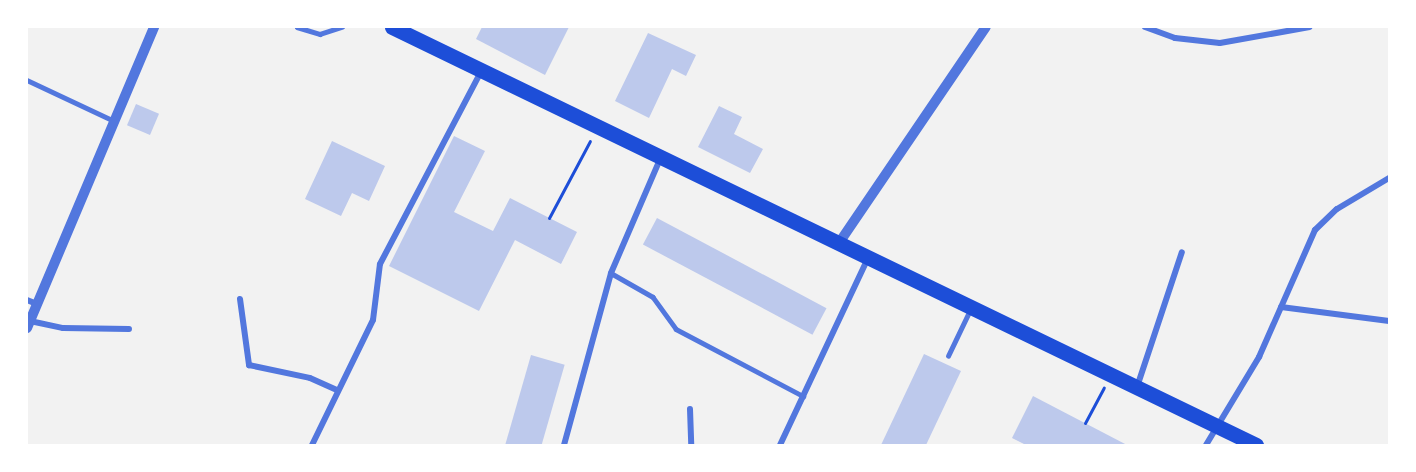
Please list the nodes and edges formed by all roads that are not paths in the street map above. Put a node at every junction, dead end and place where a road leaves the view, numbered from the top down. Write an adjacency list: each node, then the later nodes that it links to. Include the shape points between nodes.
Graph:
1 (154, 27): 10 (street)
2 (297, 27): 3 (lane, via 320,34)
3 (342, 27)
4 (393, 27): 8 (main road)
5 (1145, 27): 6 (street, via 1175,38 1220,43)
6 (1310, 27)
7 (981, 29): 13 (street)
8 (482, 70): 11 (main road); 26 (street, via 380,264 373,320)
9 (27, 80): 10 (lane)
10 (114, 122): 18 (street)
11 (661, 157): 13 (main road); 16 (street)
12 (1389, 178): 19 (street, via 1337,209 1315,230)
13 (839, 243): 15 (main road)
14 (1182, 252): 25 (street)
15 (868, 257): 20 (main road); 27 (street)
16 (611, 273): 27 (lane, via 652,297 676,329); 31 (street)
17 (240, 299): 26 (street, via 249,365 322,381)
18 (32, 302): 22 (street)
19 (1281, 307): 21 (street); 29 (street, via 1259,357)
20 (972, 308): 24 (lane); 25 (main road)
21 (1389, 321)
22 (28, 325): 23 (street)
23 (129, 329)
24 (948, 356)
25 (1137, 388): 29 (main road)
26 (337, 390): 30 (street)
27 (803, 396): 33 (street)
28 (690, 409): 32 (street)
29 (1216, 426): 34 (street); 35 (main road)
30 (312, 445)
31 (564, 445)
32 (692, 445)
33 (780, 445)
34 (1206, 445)
35 (1256, 445)

